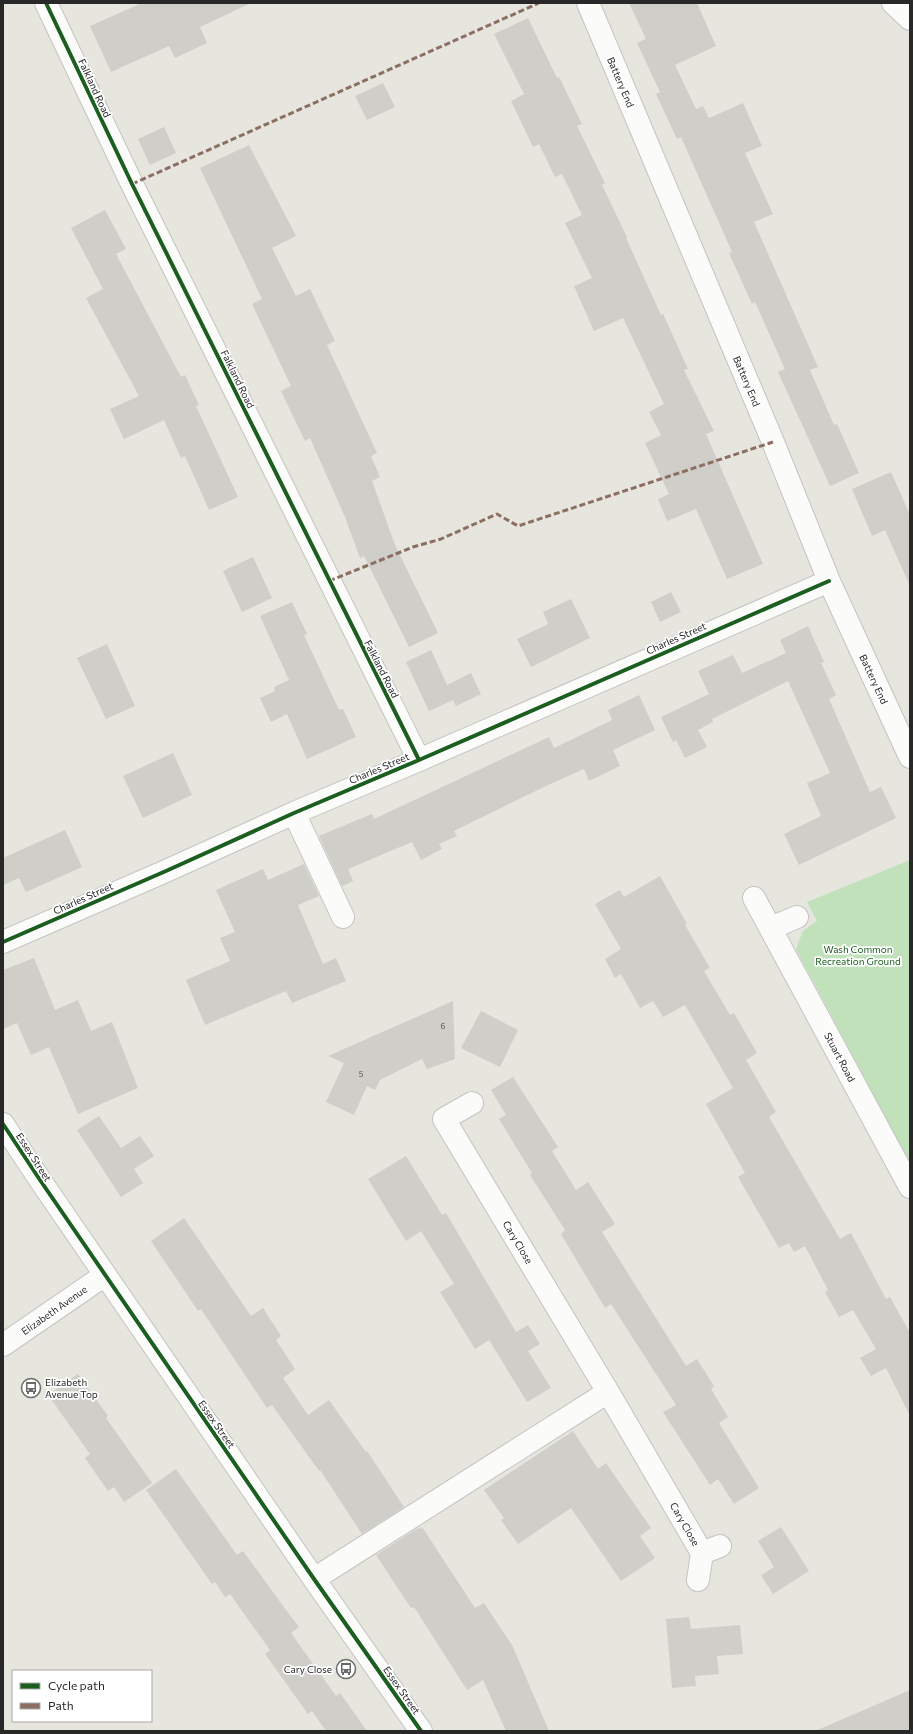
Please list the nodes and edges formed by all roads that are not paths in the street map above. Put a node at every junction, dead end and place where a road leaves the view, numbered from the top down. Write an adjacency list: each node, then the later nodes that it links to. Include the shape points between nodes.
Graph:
1 (46, 3): 7 (street, Falkland Road, via 139,198)
2 (588, 3): 5 (street, Battery End, via 770,434)
3 (894, 3): 4 (street)
4 (910, 19)
5 (828, 581): 6 (street, Battery End); 7 (street, Charles Street)
6 (910, 757)
7 (419, 760): 8 (street, Charles Street)
8 (294, 812): 10 (street); 13 (street, Charles Street)
9 (754, 898): 12 (street, Stuart Road)
10 (342, 917)
11 (797, 917): 12 (street)
12 (771, 928): 16 (street, Stuart Road)
13 (3, 942)
14 (472, 1103): 19 (street, Cary Close, via 444,1119)
15 (3, 1124): 17 (street, Essex Street)
16 (910, 1186)
17 (105, 1275): 18 (street, Elizabeth Avenue); 20 (street, Essex Street)
18 (3, 1345)
19 (608, 1392): 20 (street); 21 (street, Cary Close, via 711,1550)
20 (314, 1579): 22 (street, Essex Street)
21 (698, 1580)
22 (421, 1731)

